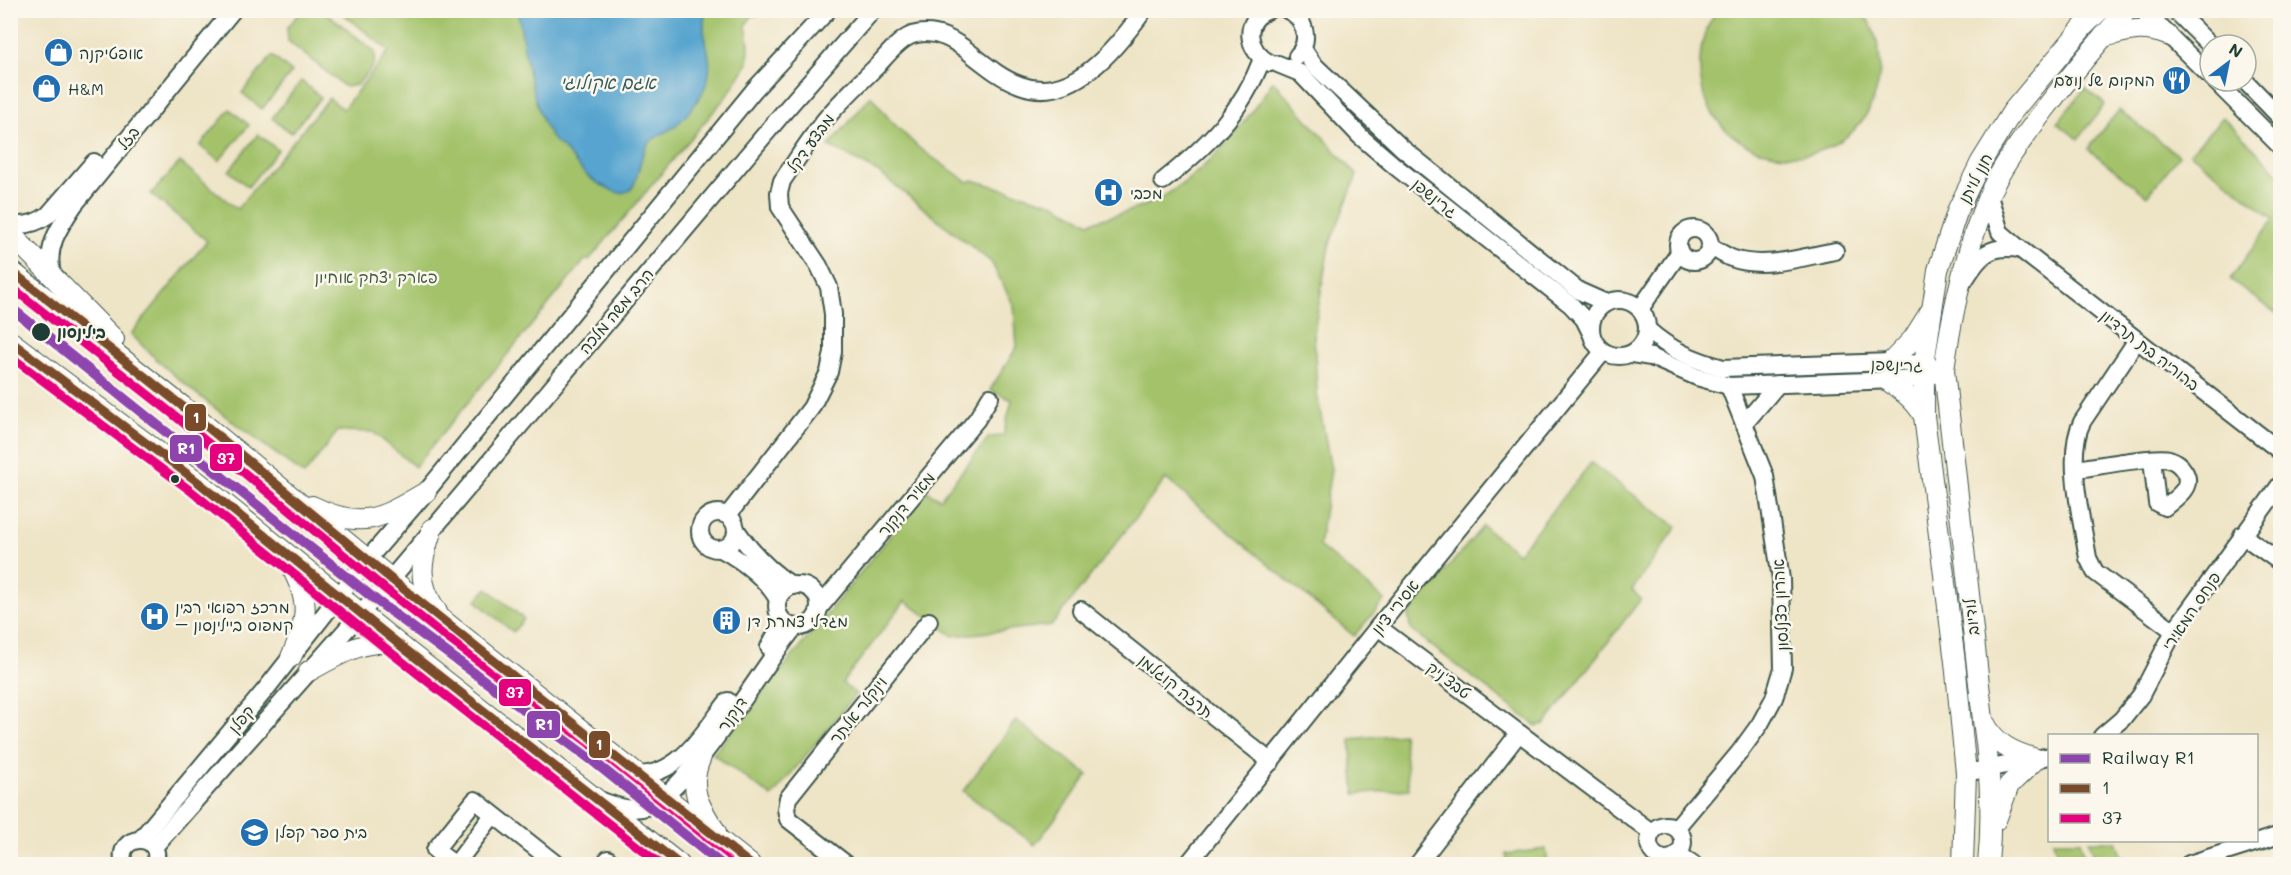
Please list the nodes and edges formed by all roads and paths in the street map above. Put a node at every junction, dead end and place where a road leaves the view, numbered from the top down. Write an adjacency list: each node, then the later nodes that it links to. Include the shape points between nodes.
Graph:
1 (219, 10): 27 (street, בזל, via 129,123 48,215 30,224)
2 (233, 10): 34 (street, בזל, via 63,220 50,251)
3 (828, 10): 58 (street, הרב משה מלכה, via 754,90)
4 (873, 10): 61 (street, הרב משה מלכה)
5 (1144, 10): 60 (street, מבצע דקל, via 1100,64 1053,87 1021,86 956,42 933,32 911,36 896,46 825,120 782,181 779,193 780,207 829,286 833,314 829,372 811,408)
6 (1241, 10): 14 (street)
7 (1269, 10): 14 (street, via 1254,21)
8 (2100, 10): 13 (main road, חנן לויתן)
9 (2127, 10): 17 (main road, חנן לויתן)
10 (2142, 10): 16 (street)
11 (2176, 11): 15 (street)
12 (1298, 14): 18 (street, via 1305,28)
13 (2087, 19): 37 (main road, חנן לויתן, via 2012,111 1981,162 1958,209 1938,270)
14 (1250, 32): 19 (street, via 1254,50)
15 (2198, 33)
16 (2167, 34): 17 (main road, via 2138,28); 20 (street)
17 (2103, 37): 26 (main road, חנן לויתן, via 2026,134)
18 (1303, 49): 19 (street, via 1293,60); 36 (street, גרינשפן, via 1313,64 1402,148 1579,291)
19 (1270, 61): 25 (street, via 1219,132); 40 (street, גרינשפן, via 1300,73 1361,137 1396,167 1571,305)
20 (2198, 64)
21 (2227, 93): 24 (street)
22 (2257, 93): 23 (street)
23 (2280, 117)
24 (2280, 146)
25 (1163, 181)
26 (1989, 196): 30 (street, ברוריה בת תרדיון, via 2000,232); 35 (main road, חנן לויתן)
27 (10, 224)
28 (10, 233): 34 (main road)
29 (1710, 247): 31 (street, via 1754,263); 32 (street, via 1705,257 1694,261); 32 (street, via 1707,234 1691,228 1678,239)
30 (2020, 249): 35 (street, via 2004,247 1989,252 1977,260); 41 (street, ברוריה בת תרדיון)
31 (1835, 251)
32 (1679, 253): 38 (street)
33 (10, 270): 51 (main road)
34 (53, 277): 51 (main road)
35 (1959, 289): 45 (main road, חנן לויתן)
36 (1606, 303): 38 (street, via 1622,300); 40 (street, via 1594,315)
37 (1934, 305): 46 (main road); 47 (main road, חנן לויתן)
38 (1640, 309): 39 (street)
39 (1648, 330): 44 (street, via 1640,348); 46 (street, גרינשפן, via 1673,350 1723,368)
40 (1591, 333): 43 (street)
41 (2137, 340): 54 (street, ברוריה בת תרדיון); 56 (street, via 2079,427 2074,445)
42 (10, 342): 64 (main road)
43 (1603, 352): 44 (street, via 1612,356); 78 (street, אסירי ציון)
44 (1632, 354): 49 (street, גרינשפן, via 1651,357)
45 (1944, 370): 47 (street, גרינשפן); 83 (main road, לודיוב)
46 (1889, 371): 47 (street, גרינשפן); 48 (street, גרינשפן); 52 (main road)
47 (1924, 371): 52 (main road, לודיוב)
48 (1778, 384): 49 (street, גרינשפן); 53 (street)
49 (1729, 386): 53 (street, אהרון כצנלסון)
50 (990, 397): 72 (street, מאיר דנקנר, via 977,419)
51 (182, 406): 59 (main road)
52 (1924, 417): 90 (main road, לודיוב)
53 (1744, 424): 95 (street, אהרון כצנלסון, via 1765,476 1782,579 1783,668 1774,698 1760,724)
54 (2280, 451)
55 (2152, 459): 56 (street)
56 (2076, 469): 79 (street, via 2088,558 2095,572)
57 (2280, 485): 63 (street, פנחס המאירי)
58 (426, 492): 59 (main road, via 388,514 361,520 333,515); 66 (street, הרב משה מלכה)
59 (291, 496): 66 (main road)
60 (728, 515): 62 (street); 65 (street, via 710,514 700,528 708,547)
61 (432, 529): 68 (street, הרב משה מלכה); 75 (main road, via 421,571 428,598)
62 (737, 531): 65 (street, via 732,543); 69 (street, via 750,551)
63 (2242, 535): 67 (street); 79 (street, פנחס המאירי)
64 (280, 547): 70 (main road); 81 (main road, via 304,596 304,619)
65 (722, 549): 71 (street, via 737,557)
66 (367, 560): 68 (main road); 70 (street, הרב משה מלכה)
67 (2280, 562)
68 (391, 579): 74 (street, הרב משה מלכה); 75 (main road)
69 (793, 586): 71 (street); 72 (street, via 805,586 814,592)
70 (339, 596): 74 (main road); 81 (street, קפלן)
71 (778, 599): 77 (street, via 777,611)
72 (819, 608): 77 (street, via 808,625)
73 (1081, 610): 88 (street, תרזה קוגלמן)
74 (360, 613): 80 (main road); 82 (street, קפלן)
75 (444, 621): 91 (main road)
76 (929, 621): 109 (street, וינקלר אלתר, via 788,798 788,819)
77 (789, 624): 86 (street, דנקנר); 91 (street, via 679,760 659,772)
78 (1378, 627): 84 (street, טבצ'ניק); 88 (street, אסירי ציון)
79 (2174, 631): 85 (street, פנחס המאירי, via 2141,695 2122,719)
80 (401, 646): 82 (main road, via 386,643 357,648); 93 (main road)
81 (291, 657): 99 (street, קפלן)
82 (309, 671): 99 (street, קפלן)
83 (1983, 720): 87 (main road, via 2005,748); 89 (main road, לודיוב)
84 (1519, 733): 96 (street, טבצ'ניק); 111 (street)
85 (2103, 734)
86 (701, 757): 92 (street, דנקנר); 100 (main road, via 694,778 695,791)
87 (2043, 757): 89 (street); 97 (main road, via 2009,785)
88 (1271, 762): 110 (street, אסירי ציון)
89 (1990, 768): 90 (street); 97 (main road, לודיוב)
90 (1966, 773): 113 (main road, לודיוב)
91 (636, 775): 92 (main road)
92 (665, 798): 93 (street, via 631,809); 100 (main road)
93 (596, 799): 107 (main road)
94 (493, 815): 105 (street); 105 (street, via 475,800 435,850); 106 (street)
95 (1676, 828): 96 (street, via 1662,825); 101 (street, via 1683,844)
96 (1651, 832): 102 (street)
97 (1991, 834): 114 (main road, לודיוב)
98 (2280, 836): 115 (street)
99 (147, 843): 103 (street, via 129,843); 104 (street, via 157,858)
100 (724, 844): 108 (main road)
101 (1678, 854): 102 (street, via 1668,859); 112 (street)
102 (1649, 859)
103 (122, 862)
104 (155, 864)
105 (455, 864)
106 (556, 864)
107 (680, 864)
108 (750, 864)
109 (846, 864)
110 (1188, 864)
111 (1418, 864)
112 (1693, 864)
113 (1963, 864)
114 (1988, 864)
115 (2189, 864)

